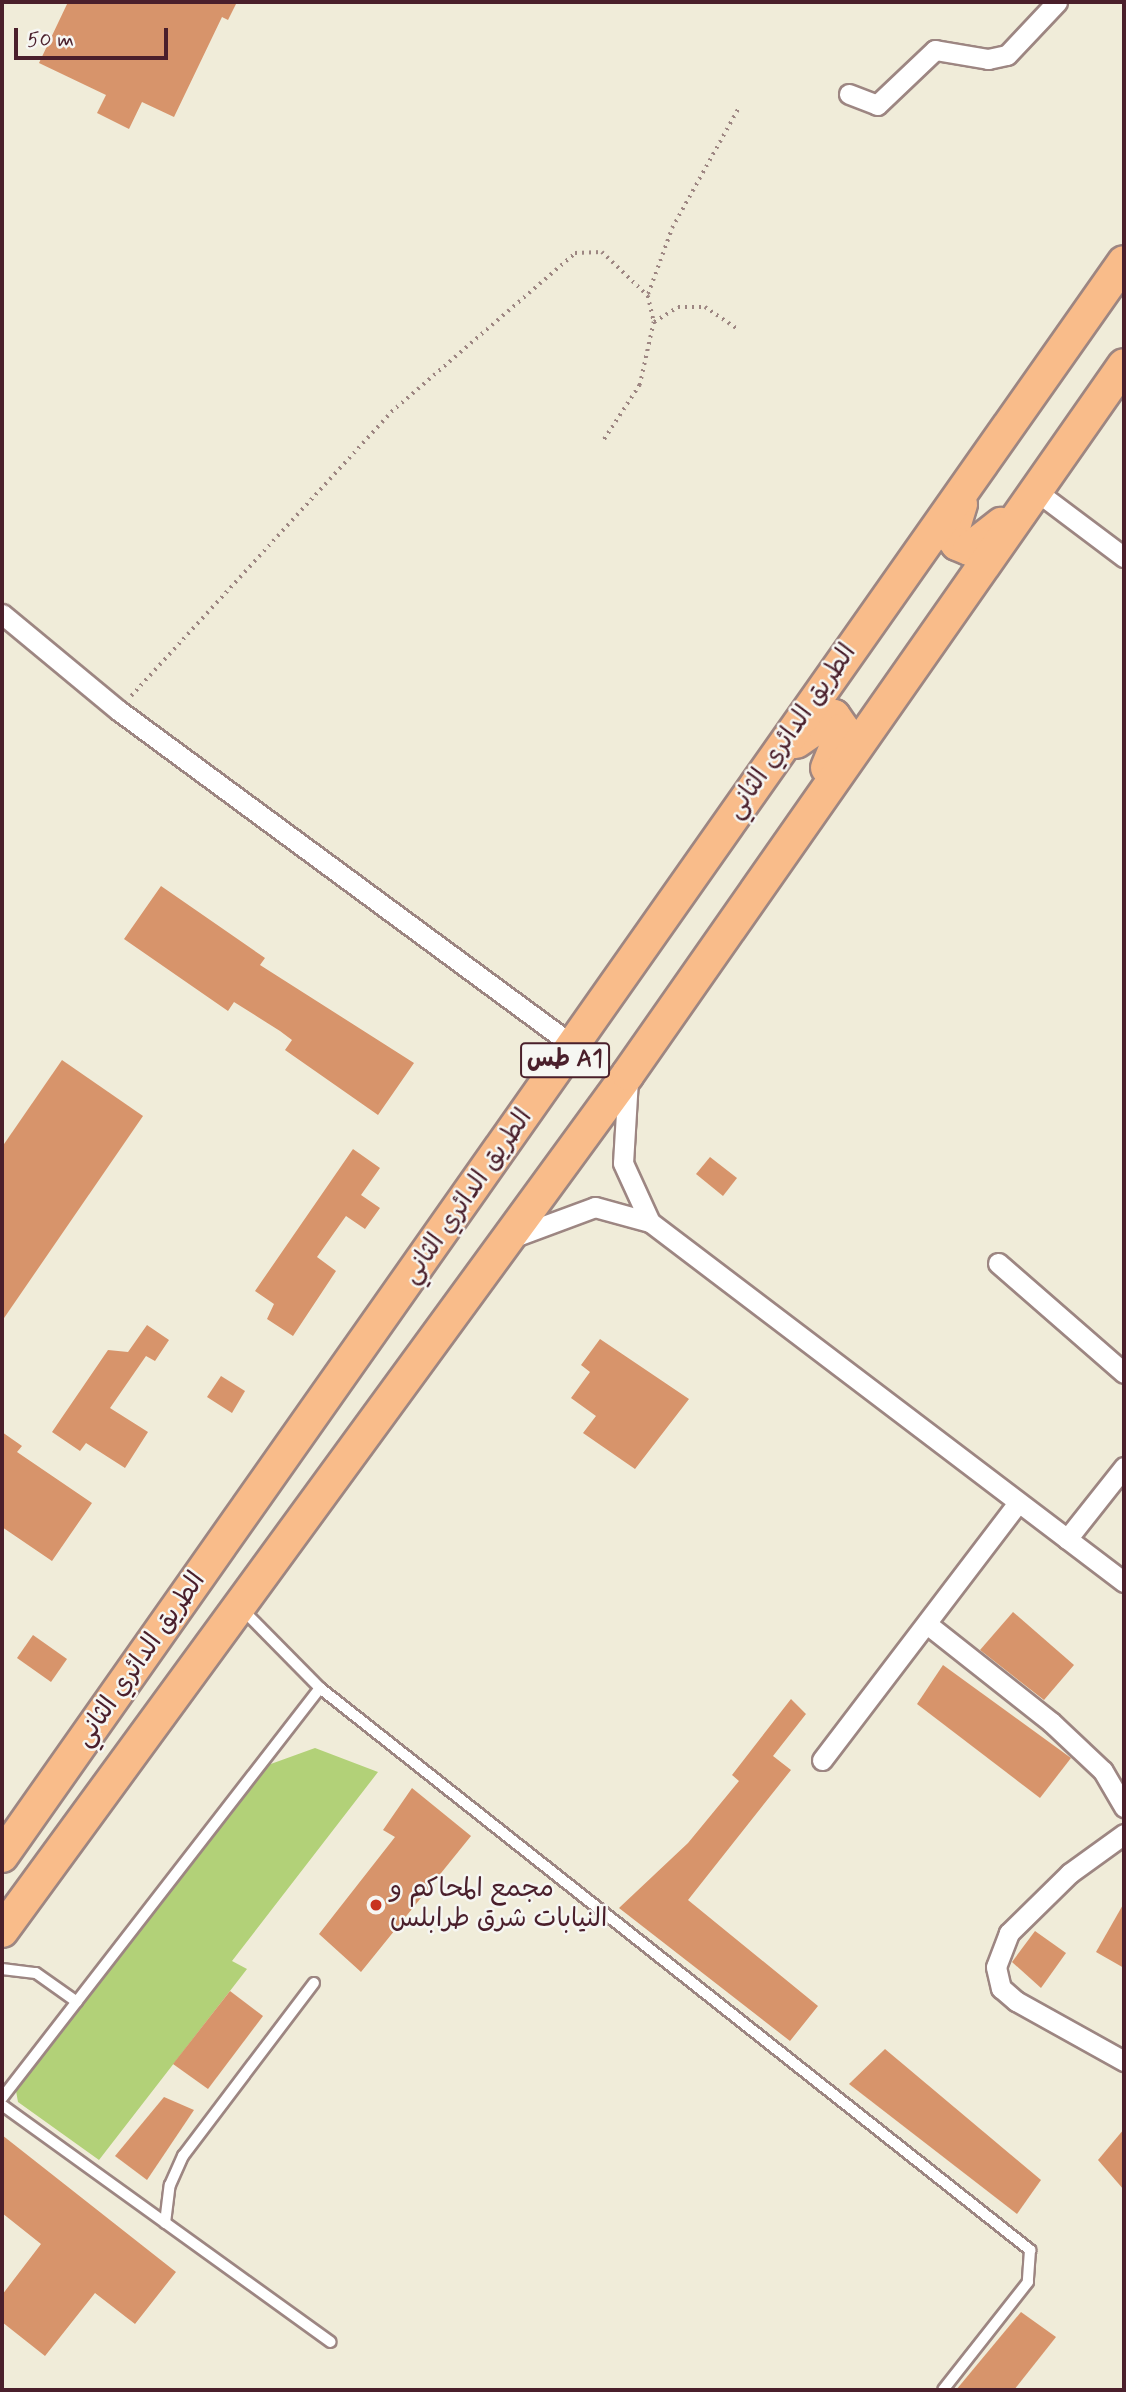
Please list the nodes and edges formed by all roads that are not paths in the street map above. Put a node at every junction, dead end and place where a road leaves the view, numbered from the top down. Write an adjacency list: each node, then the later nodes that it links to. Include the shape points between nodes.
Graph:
1 (1057, 2): 2 (street, via 1007,55 988,60 934,50 877,105)
2 (849, 94)
3 (1124, 261): 5 (highway, الطريق الدائري الثاني / طس A1)
4 (1124, 365): 6 (highway, الطريق الدائري الثاني / طس A1)
5 (973, 477): 6 (highway, via 951,536 969,548); 9 (highway, الطريق الدائري الثاني / طس A1)
6 (1036, 491): 7 (street); 11 (highway, الطريق الدائري الثاني / طس A1)
7 (1124, 557)
8 (2, 614): 10 (street, via 117,710)
9 (759, 778): 10 (highway, الطريق الدائري الثاني / طس A1); 11 (highway, via 817,722 834,716 843,729 828,766)
10 (575, 1047): 26 (highway, الطريق الدائري الثاني / طس A1)
11 (628, 1074): 12 (street, via 623,1163); 13 (highway, الطريق الدائري الثاني / طس A1)
12 (650, 1222): 13 (street, via 595,1206); 17 (street)
13 (507, 1241): 20 (highway, الطريق الدائري الثاني / طس A1)
14 (998, 1263): 15 (street)
15 (1124, 1373)
16 (1124, 1467): 18 (street)
17 (1018, 1503): 18 (street); 21 (street)
18 (1067, 1539): 19 (street)
19 (1124, 1582)
20 (238, 1604): 22 (lane); 27 (highway, الطريق الدائري الثاني / طس A1)
21 (927, 1624): 23 (street); 24 (street, via 1051,1722 1103,1771)
22 (320, 1688): 30 (lane); 36 (lane, via 1030,2250 1028,2282)
23 (822, 1760)
24 (1124, 1807)
25 (1124, 1834): 31 (street, via 1070,1872 1009,1933 996,1967 1001,1988 1016,2001)
26 (2, 1856)
27 (2, 1931)
28 (2, 1969): 30 (lane, via 36,1973)
29 (314, 1983): 34 (lane, via 183,2156 170,2185)
30 (77, 2002): 32 (lane)
31 (1124, 2061)
32 (2, 2098)
33 (2, 2105): 34 (lane)
34 (165, 2222): 35 (lane)
35 (331, 2342)
36 (943, 2390)

